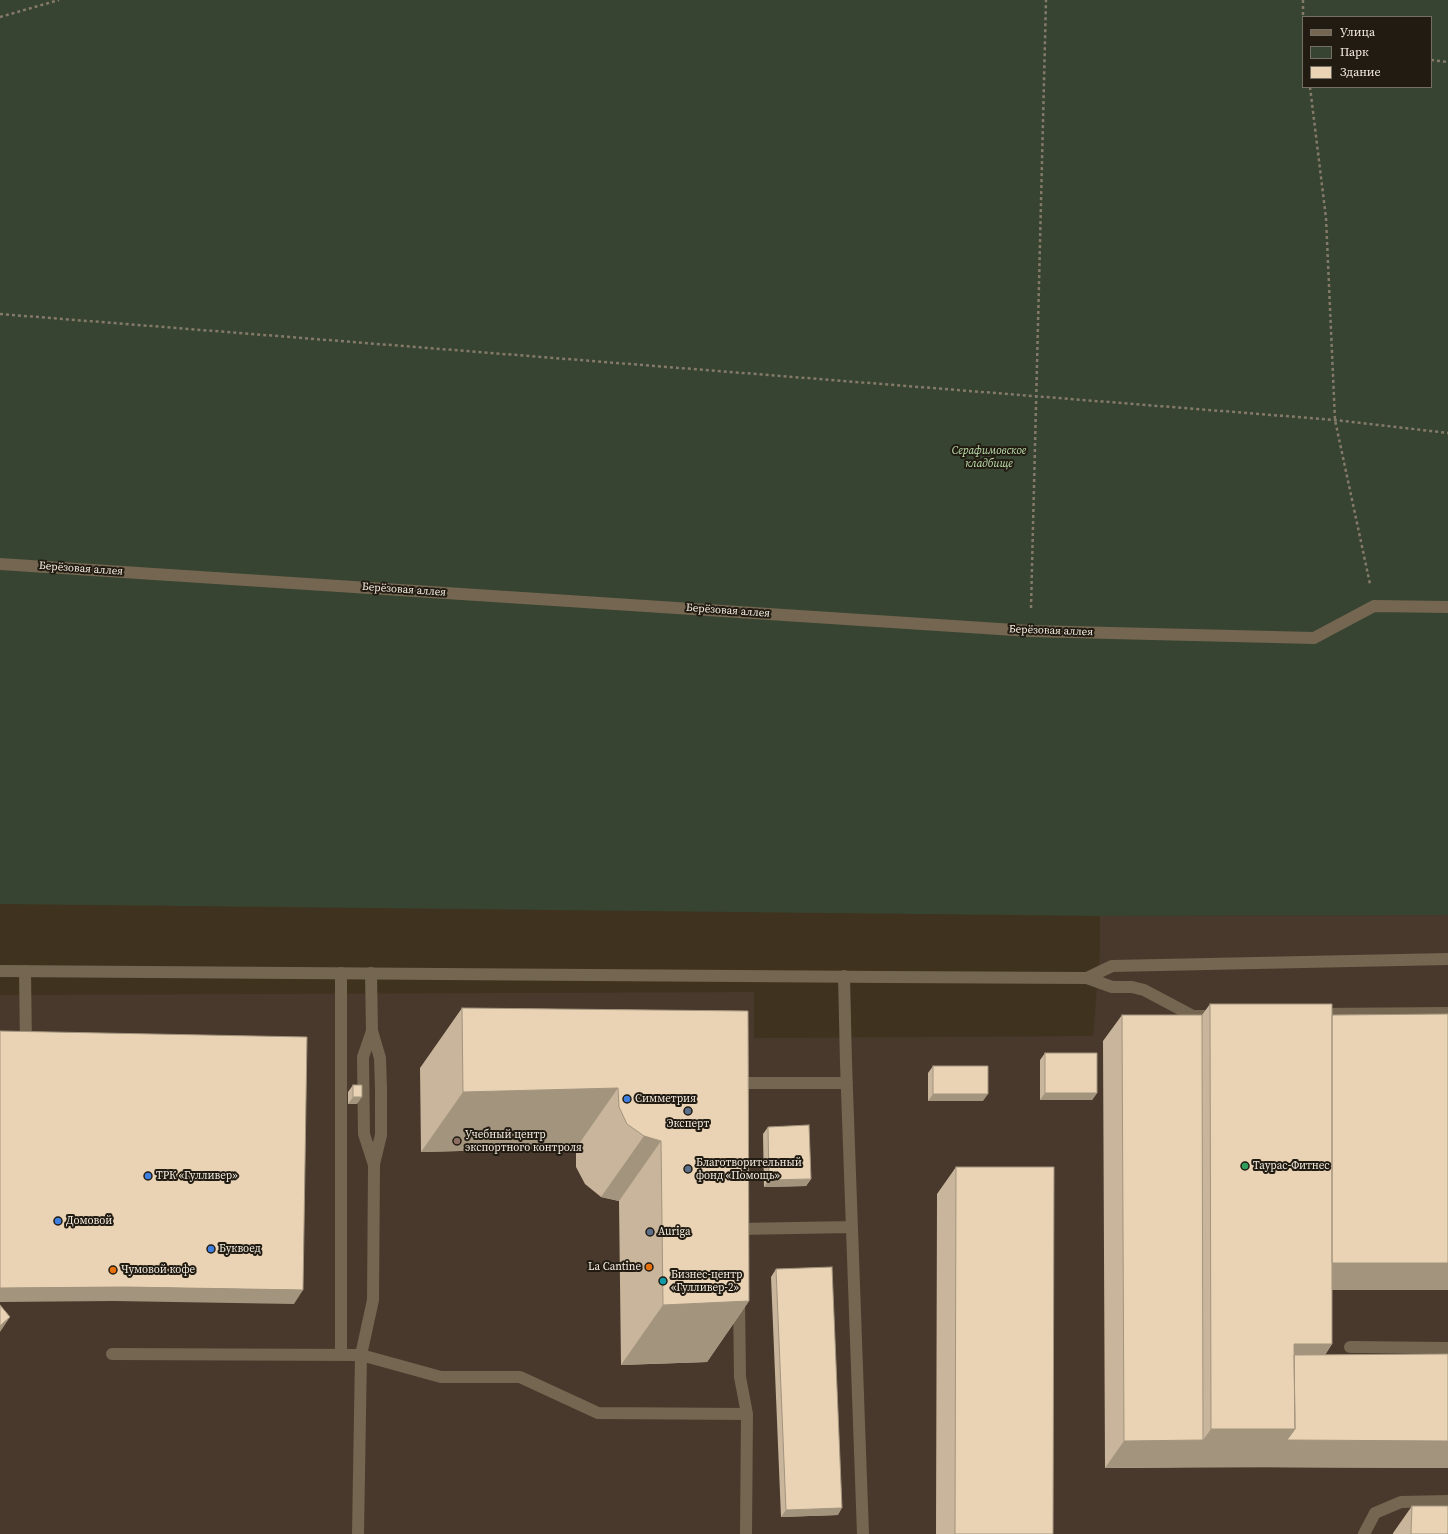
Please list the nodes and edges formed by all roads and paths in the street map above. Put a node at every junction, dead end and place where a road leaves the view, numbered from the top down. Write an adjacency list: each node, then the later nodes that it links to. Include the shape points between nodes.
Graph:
1 (59, 0): 5 (path)
2 (1046, 0): 10 (path)
3 (1302, 0): 4 (path)
4 (1304, 16)
5 (0, 17)
6 (1432, 60): 7 (path)
7 (1448, 62)
8 (1310, 88): 11 (path, via 1326,218)
9 (0, 314): 10 (path)
10 (1036, 396): 11 (path); 16 (path)
11 (1335, 420): 12 (path); 14 (path)
12 (1448, 433)
13 (0, 564): 16 (street, Берёзовая аллея)
14 (1374, 606): 15 (street, Берёзовая аллея); 16 (street, Берёзовая аллея, via 1314,638)
15 (1448, 607)
16 (1030, 631)
17 (1448, 959): 23 (street, via 1112,966)
18 (0, 971): 19 (street)
19 (25, 971): 20 (street); 28 (street)
20 (341, 973): 21 (street); 38 (street)
21 (371, 973): 22 (street); 27 (street)
22 (844, 976): 23 (street); 29 (street)
23 (1087, 978): 25 (street, via 1112,987 1144,990 1193,1016)
24 (1448, 1013): 26 (street)
25 (1217, 1015)
26 (1305, 1015)
27 (372, 1031): 31 (street, via 380,1058 381,1089 381,1135); 31 (street, via 363,1057 363,1096 364,1134)
28 (26, 1045)
29 (847, 1083): 30 (street, via 737,1083); 33 (street)
30 (737, 1099)
31 (374, 1165): 39 (street, via 373,1300)
32 (738, 1214): 33 (street, via 738,1233)
33 (852, 1227): 44 (street)
34 (739, 1291): 40 (street, via 740,1377)
35 (1350, 1347): 36 (street)
36 (1448, 1348)
37 (112, 1354): 38 (street)
38 (341, 1355): 39 (street)
39 (361, 1355): 40 (street, via 441,1376 520,1376 598,1413); 42 (street)
40 (747, 1414): 43 (street)
41 (1448, 1502): 45 (street, via 1401,1502 1375,1513)
42 (358, 1534)
43 (746, 1534)
44 (863, 1534)
45 (1364, 1534)

